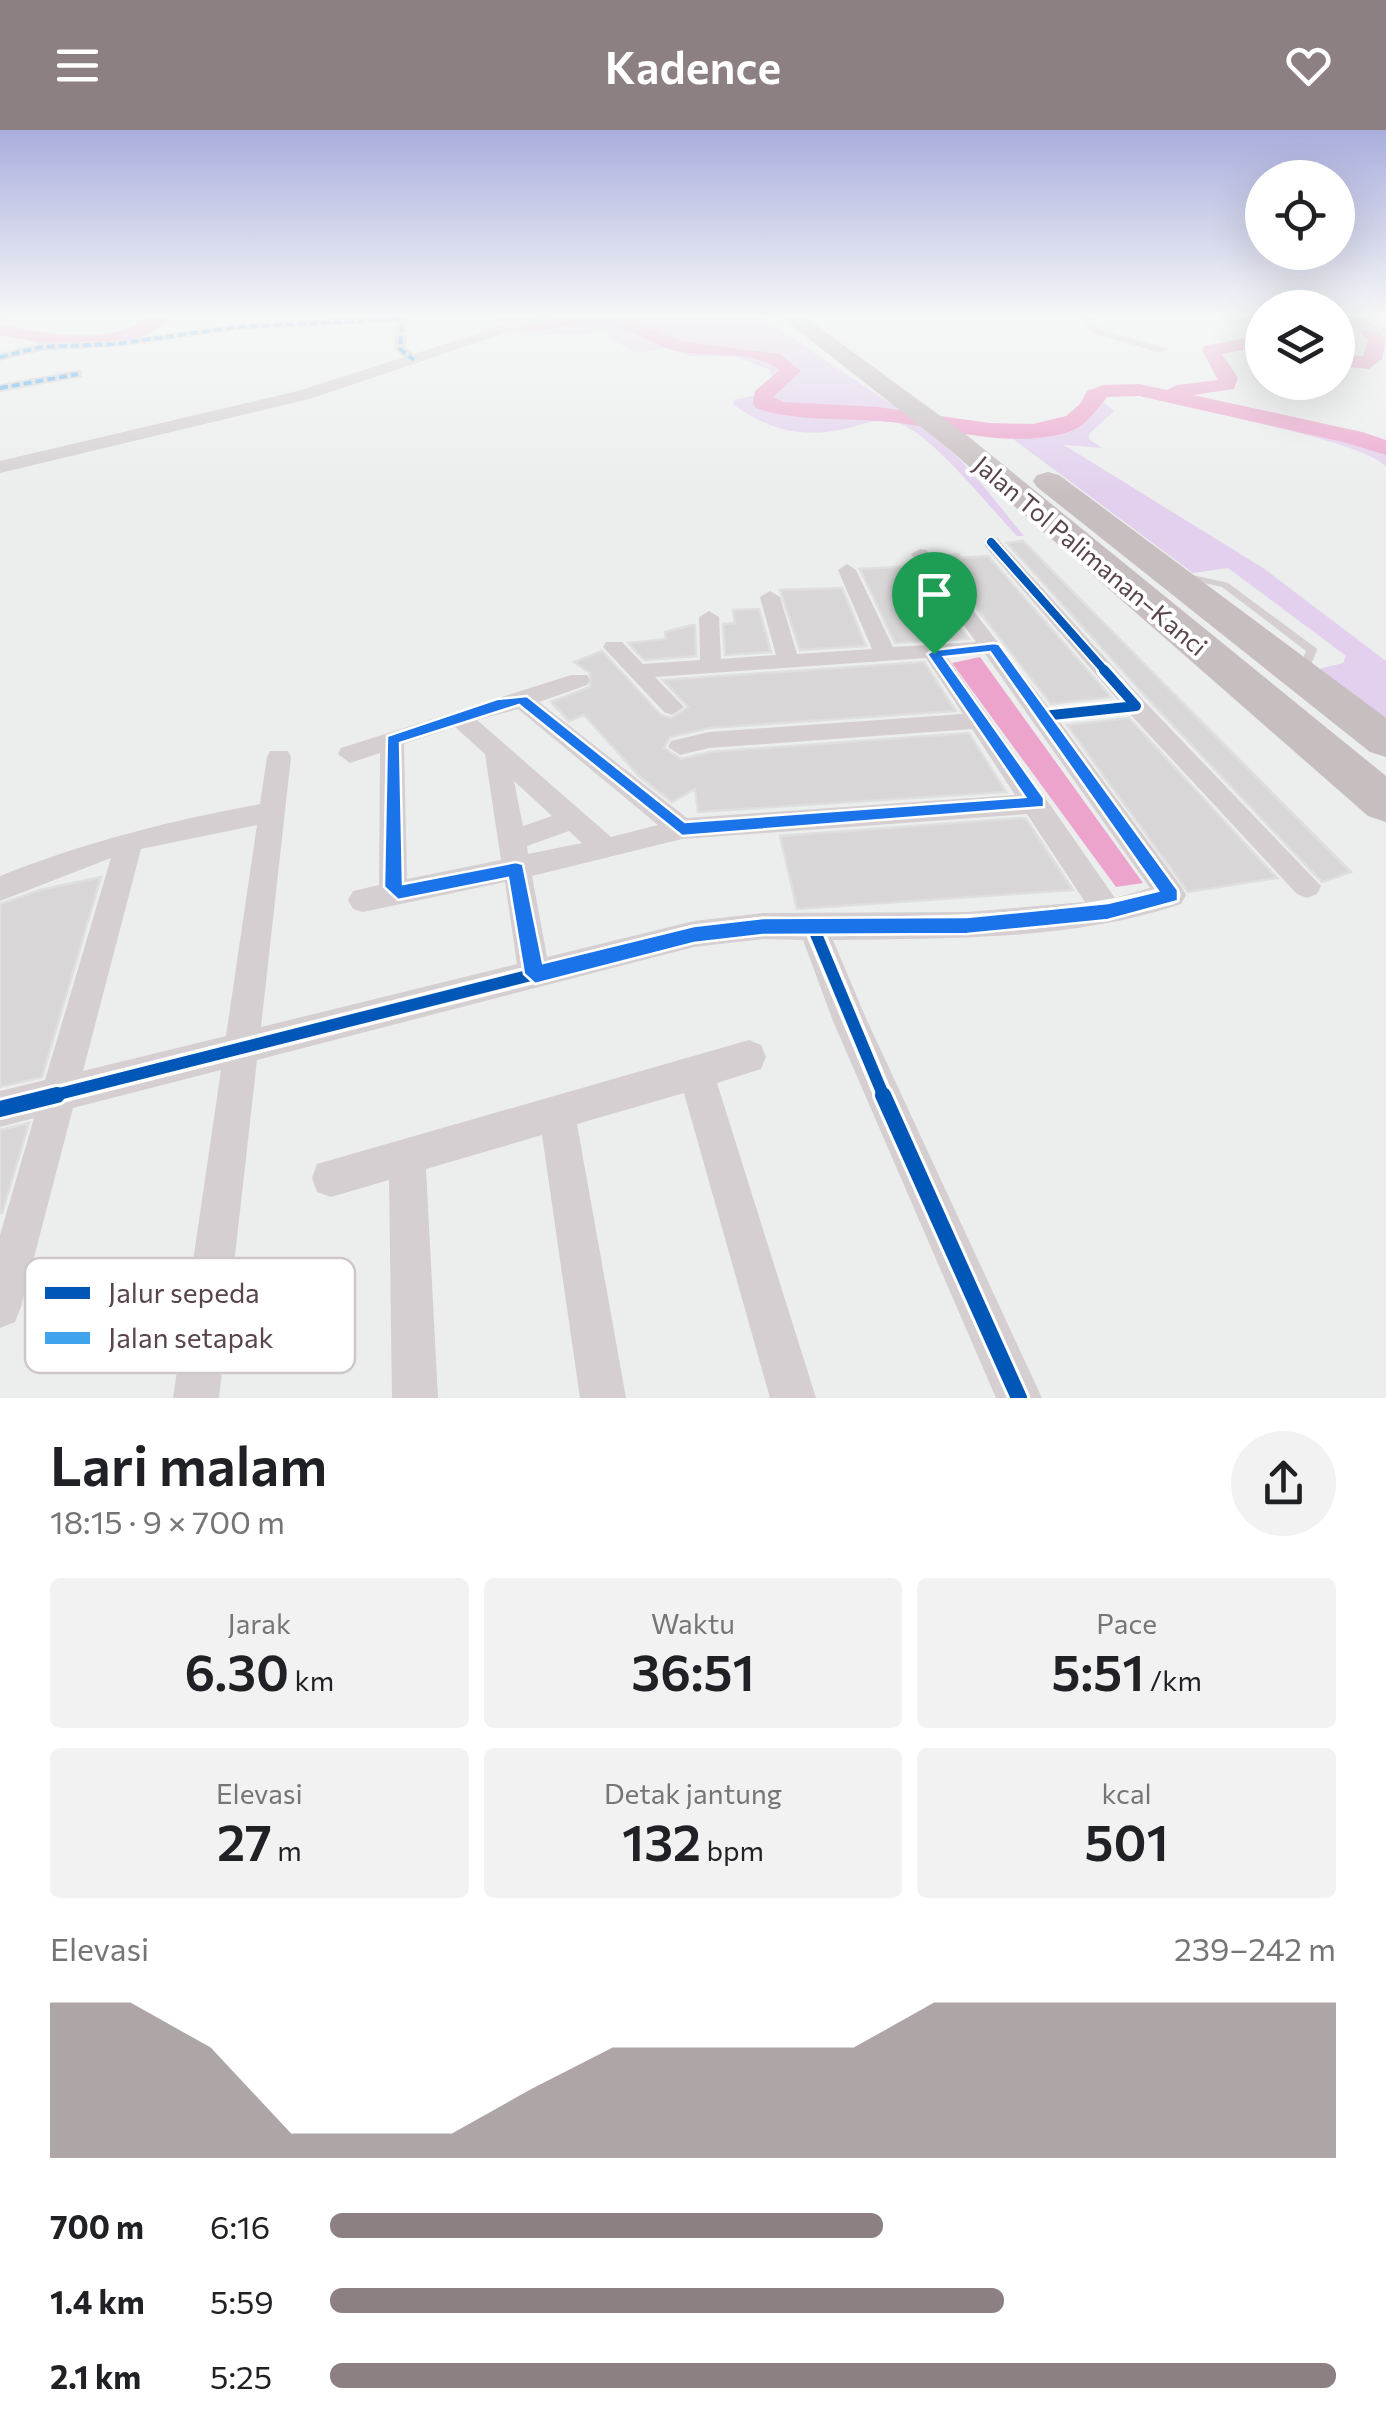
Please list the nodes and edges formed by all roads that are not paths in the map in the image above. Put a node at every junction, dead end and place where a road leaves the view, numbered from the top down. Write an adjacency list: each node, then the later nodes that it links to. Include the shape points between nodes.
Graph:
1 (71, 375): 5 (street)
2 (368, 375): 7 (street)
3 (869, 375): 6 (highway, Jalan Tol Palimanan–Kanci)
4 (905, 375): 6 (highway, Jalan Tol Palimanan–Kanci, via 948,405)
5 (0, 388)
6 (975, 441): 28 (highway, Jalan Tol Palimanan–Kanci, via 1268,632 1302,675); 34 (highway, Jalan Tol Palimanan–Kanci)
7 (0, 468)
8 (991, 542): 22 (street)
9 (920, 554): 14 (street)
10 (847, 570): 16 (street)
11 (770, 597): 17 (street)
12 (708, 616): 18 (street)
13 (614, 646): 19 (street)
14 (994, 647): 15 (street); 24 (street)
15 (934, 654): 16 (street); 26 (street)
16 (887, 657): 17 (street)
17 (789, 662): 18 (street)
18 (711, 667): 19 (street)
19 (638, 671): 23 (street)
20 (579, 680): 21 (street)
21 (522, 700): 25 (street); 37 (street)
22 (1136, 706): 24 (street); 42 (street)
23 (672, 707)
24 (1043, 716): 46 (street, via 1172,895)
25 (459, 717): 27 (street); 31 (street)
26 (978, 721): 29 (street); 33 (street)
27 (392, 740): 30 (street); 44 (street)
28 (1386, 741)
29 (680, 747)
30 (350, 754)
31 (497, 754): 36 (street); 38 (street)
32 (279, 757): 35 (street)
33 (1038, 803): 37 (street); 46 (street)
34 (1386, 803)
35 (272, 812): 39 (street); 49 (street)
36 (572, 820): 38 (street); 40 (street)
37 (682, 829): 40 (street)
38 (511, 840): 41 (street)
39 (130, 842): 43 (street); 52 (street)
40 (606, 849): 41 (street)
41 (516, 869): 44 (street); 48 (street)
42 (1307, 886)
43 (0, 889)
44 (398, 892): 45 (street)
45 (363, 900)
46 (1115, 910): 47 (street, via 967,925)
47 (813, 928): 48 (street, via 694,934); 65 (street)
48 (535, 974): 49 (street)
49 (241, 1048): 52 (street); 57 (street)
50 (749, 1057): 51 (street)
51 (696, 1072): 54 (street); 64 (street)
52 (59, 1094): 53 (street); 58 (street)
53 (0, 1109)
54 (557, 1114): 55 (street); 63 (street)
55 (407, 1156): 56 (street); 62 (street)
56 (331, 1178)
57 (214, 1258)
58 (7, 1260): 59 (street)
59 (0, 1307)
60 (199, 1373): 61 (street)
61 (196, 1398)
62 (415, 1398)
63 (604, 1398)
64 (794, 1398)
65 (1018, 1398)

